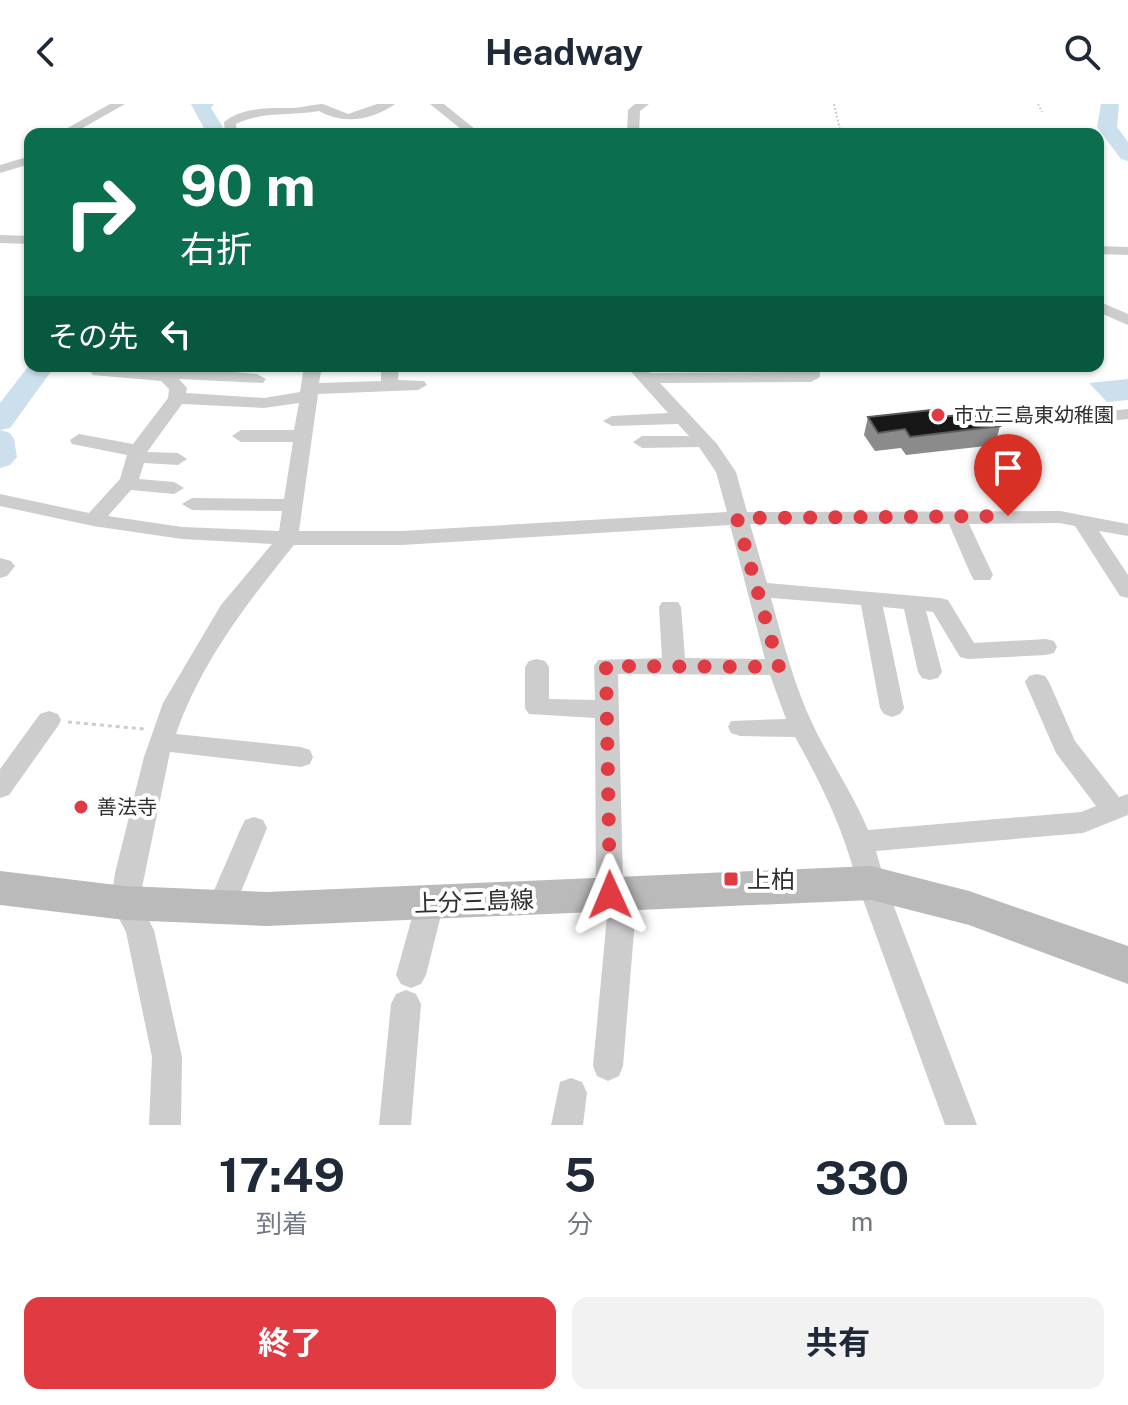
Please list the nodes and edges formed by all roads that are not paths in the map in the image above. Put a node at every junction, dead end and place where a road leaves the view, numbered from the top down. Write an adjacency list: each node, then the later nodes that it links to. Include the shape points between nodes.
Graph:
1 (119, 104): 6 (street)
2 (389, 104): 5 (street)
3 (436, 104): 9 (street)
4 (643, 104): 10 (street, via 634,110)
5 (349, 118): 7 (street, via 321,107 273,110 240,117 230,122); 8 (street)
6 (74, 128)
7 (230, 128)
8 (338, 128)
9 (467, 128)
10 (633, 128)
11 (24, 162): 12 (street)
12 (0, 169)
13 (0, 239): 14 (street)
14 (24, 240)
15 (1104, 250): 16 (street)
16 (1128, 251)
17 (1104, 309): 18 (street)
18 (1128, 320)
19 (176, 372): 25 (street); 29 (street, via 169,380 178,388)
20 (312, 372): 28 (street)
21 (390, 372): 27 (street)
22 (640, 372): 23 (street); 32 (street)
23 (748, 372): 24 (street, via 811,377)
24 (811, 372)
25 (257, 379)
26 (418, 385): 27 (street)
27 (389, 386): 28 (street)
28 (310, 392): 29 (street, via 264,403); 35 (street)
29 (177, 398): 39 (street)
30 (1128, 414): 31 (street)
31 (1099, 417)
32 (684, 418): 33 (street); 37 (street)
33 (612, 421)
34 (241, 436): 35 (street)
35 (303, 436): 45 (street)
36 (79, 440): 39 (street)
37 (704, 441): 38 (street); 47 (street, via 726,472)
38 (642, 442)
39 (137, 454): 40 (street); 41 (street)
40 (178, 459)
41 (126, 484): 42 (street); 48 (street)
42 (174, 488)
43 (192, 504): 45 (street)
44 (3, 505): 48 (street)
45 (293, 505): 51 (street)
46 (956, 516): 47 (street); 49 (street); 52 (street)
47 (737, 518): 51 (street, via 402,538); 53 (street)
48 (93, 520): 51 (street, via 182,533)
49 (1082, 521): 50 (street); 54 (street)
50 (1128, 530)
51 (288, 538): 69 (street, via 229,610 175,703)
52 (982, 575)
53 (760, 590): 55 (street); 60 (street)
54 (1128, 591)
55 (870, 598): 56 (street); 64 (street)
56 (913, 602): 58 (street, via 940,605 968,651); 62 (street)
57 (670, 607): 61 (street)
58 (1046, 647)
59 (537, 667): 65 (street, via 537,708)
60 (779, 667): 61 (street); 68 (street)
61 (674, 668): 65 (street, via 606,666)
62 (930, 672)
63 (1037, 682): 72 (street, via 1065,746)
64 (892, 708)
65 (606, 709): 77 (street)
66 (49, 720): 71 (street)
67 (740, 727): 68 (street)
68 (802, 728): 74 (street)
69 (162, 736): 70 (street); 78 (street)
70 (301, 757)
71 (0, 788)
72 (1121, 807): 74 (street, via 1083,822)
73 (254, 828): 80 (street)
74 (860, 842): 75 (street)
75 (871, 883): 77 (main road, 上分三島線); 81 (main road, 上分三島線, via 968,907); 87 (street)
76 (0, 888): 78 (main road, 上分三島線)
77 (616, 895): 79 (main road, 上分三島線); 82 (street)
78 (125, 903): 80 (main road, 上分三島線); 84 (street, via 140,930 158,1005 167,1057)
79 (430, 903): 80 (main road, 上分三島線); 85 (street, via 408,990)
80 (220, 909)
81 (1128, 965)
82 (608, 1066)
83 (571, 1093): 86 (street)
84 (165, 1125)
85 (395, 1125)
86 (567, 1125)
87 (961, 1125)

